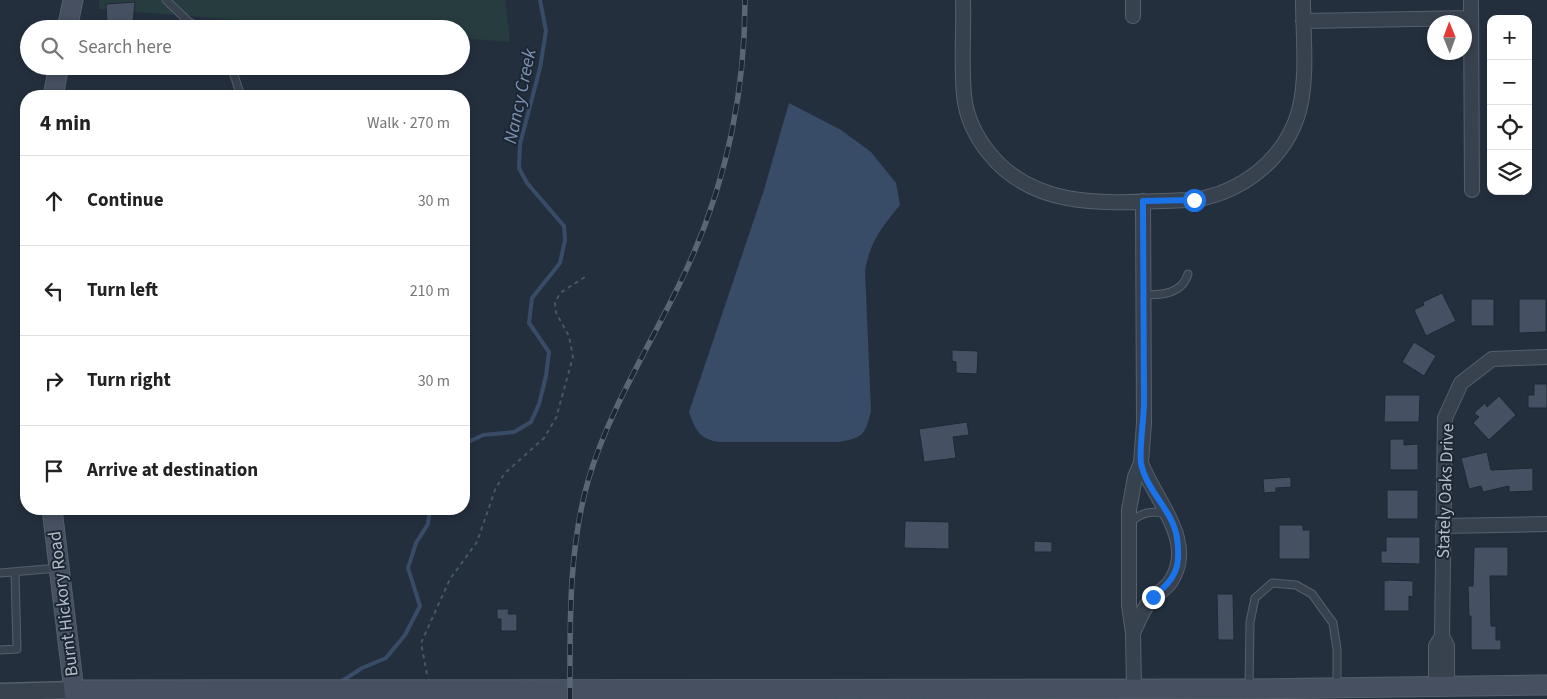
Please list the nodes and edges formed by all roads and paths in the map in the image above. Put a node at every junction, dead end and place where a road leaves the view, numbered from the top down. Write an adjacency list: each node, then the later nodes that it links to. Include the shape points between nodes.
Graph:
1 (73, 0): 10 (main road)
2 (166, 0): 11 (lane)
3 (963, 0): 19 (street, via 964,96 979,142 996,162 1020,182 1044,194 1082,201)
4 (1133, 0): 8 (street)
5 (1303, 0): 12 (street)
6 (1471, 0): 7 (street)
7 (1471, 15)
8 (1133, 16)
9 (1427, 19): 12 (street)
10 (69, 20)
11 (187, 20)
12 (1303, 21): 19 (street, via 1303,83 1299,111 1276,154 1249,180 1221,193 1194,200)
13 (1471, 60): 18 (street)
14 (57, 75): 16 (main road)
15 (234, 75): 17 (lane)
16 (54, 90)
17 (239, 90)
18 (1472, 190)
19 (1143, 201): 22 (street)
20 (1188, 274): 22 (lane, via 1181,286 1173,291)
21 (588, 275): 40 (path, via 560,293 555,303 556,313 569,336 572,357 556,418 544,438 504,474 477,542 450,579 427,627 422,643)
22 (1144, 296): 24 (street)
23 (1547, 357): 29 (street, Stately Oaks Drive, via 1492,359 1461,383 1446,418)
24 (1141, 463): 26 (street); 28 (street, via 1132,493)
25 (53, 515): 30 (main road, Burnt Hickory Road)
26 (1169, 516): 28 (lane, via 1154,512 1138,516); 33 (street, via 1177,537 1176,573 1149,602)
27 (1547, 524): 29 (street)
28 (1129, 525): 33 (street, via 1129,605)
29 (1443, 526): 36 (street, Stately Oaks Drive, via 1442,636 1447,646)
30 (58, 568): 31 (lane); 42 (main road, Burnt Hickory Road)
31 (15, 572): 32 (lane); 34 (lane, via 17,649)
32 (0, 573)
33 (1133, 633): 38 (street)
34 (0, 650)
35 (1547, 685): 36 (main road)
36 (1442, 687): 37 (main road)
37 (1337, 688): 39 (main road); 39 (lane, via 1333,623 1312,594 1296,585 1272,583 1254,598 1250,622)
38 (1134, 689): 39 (main road); 40 (main road)
39 (1249, 689)
40 (432, 691): 44 (main road, via 307,690)
41 (0, 692): 42 (street)
42 (74, 694): 43 (main road)
43 (130, 694): 44 (main road)
44 (198, 695)

